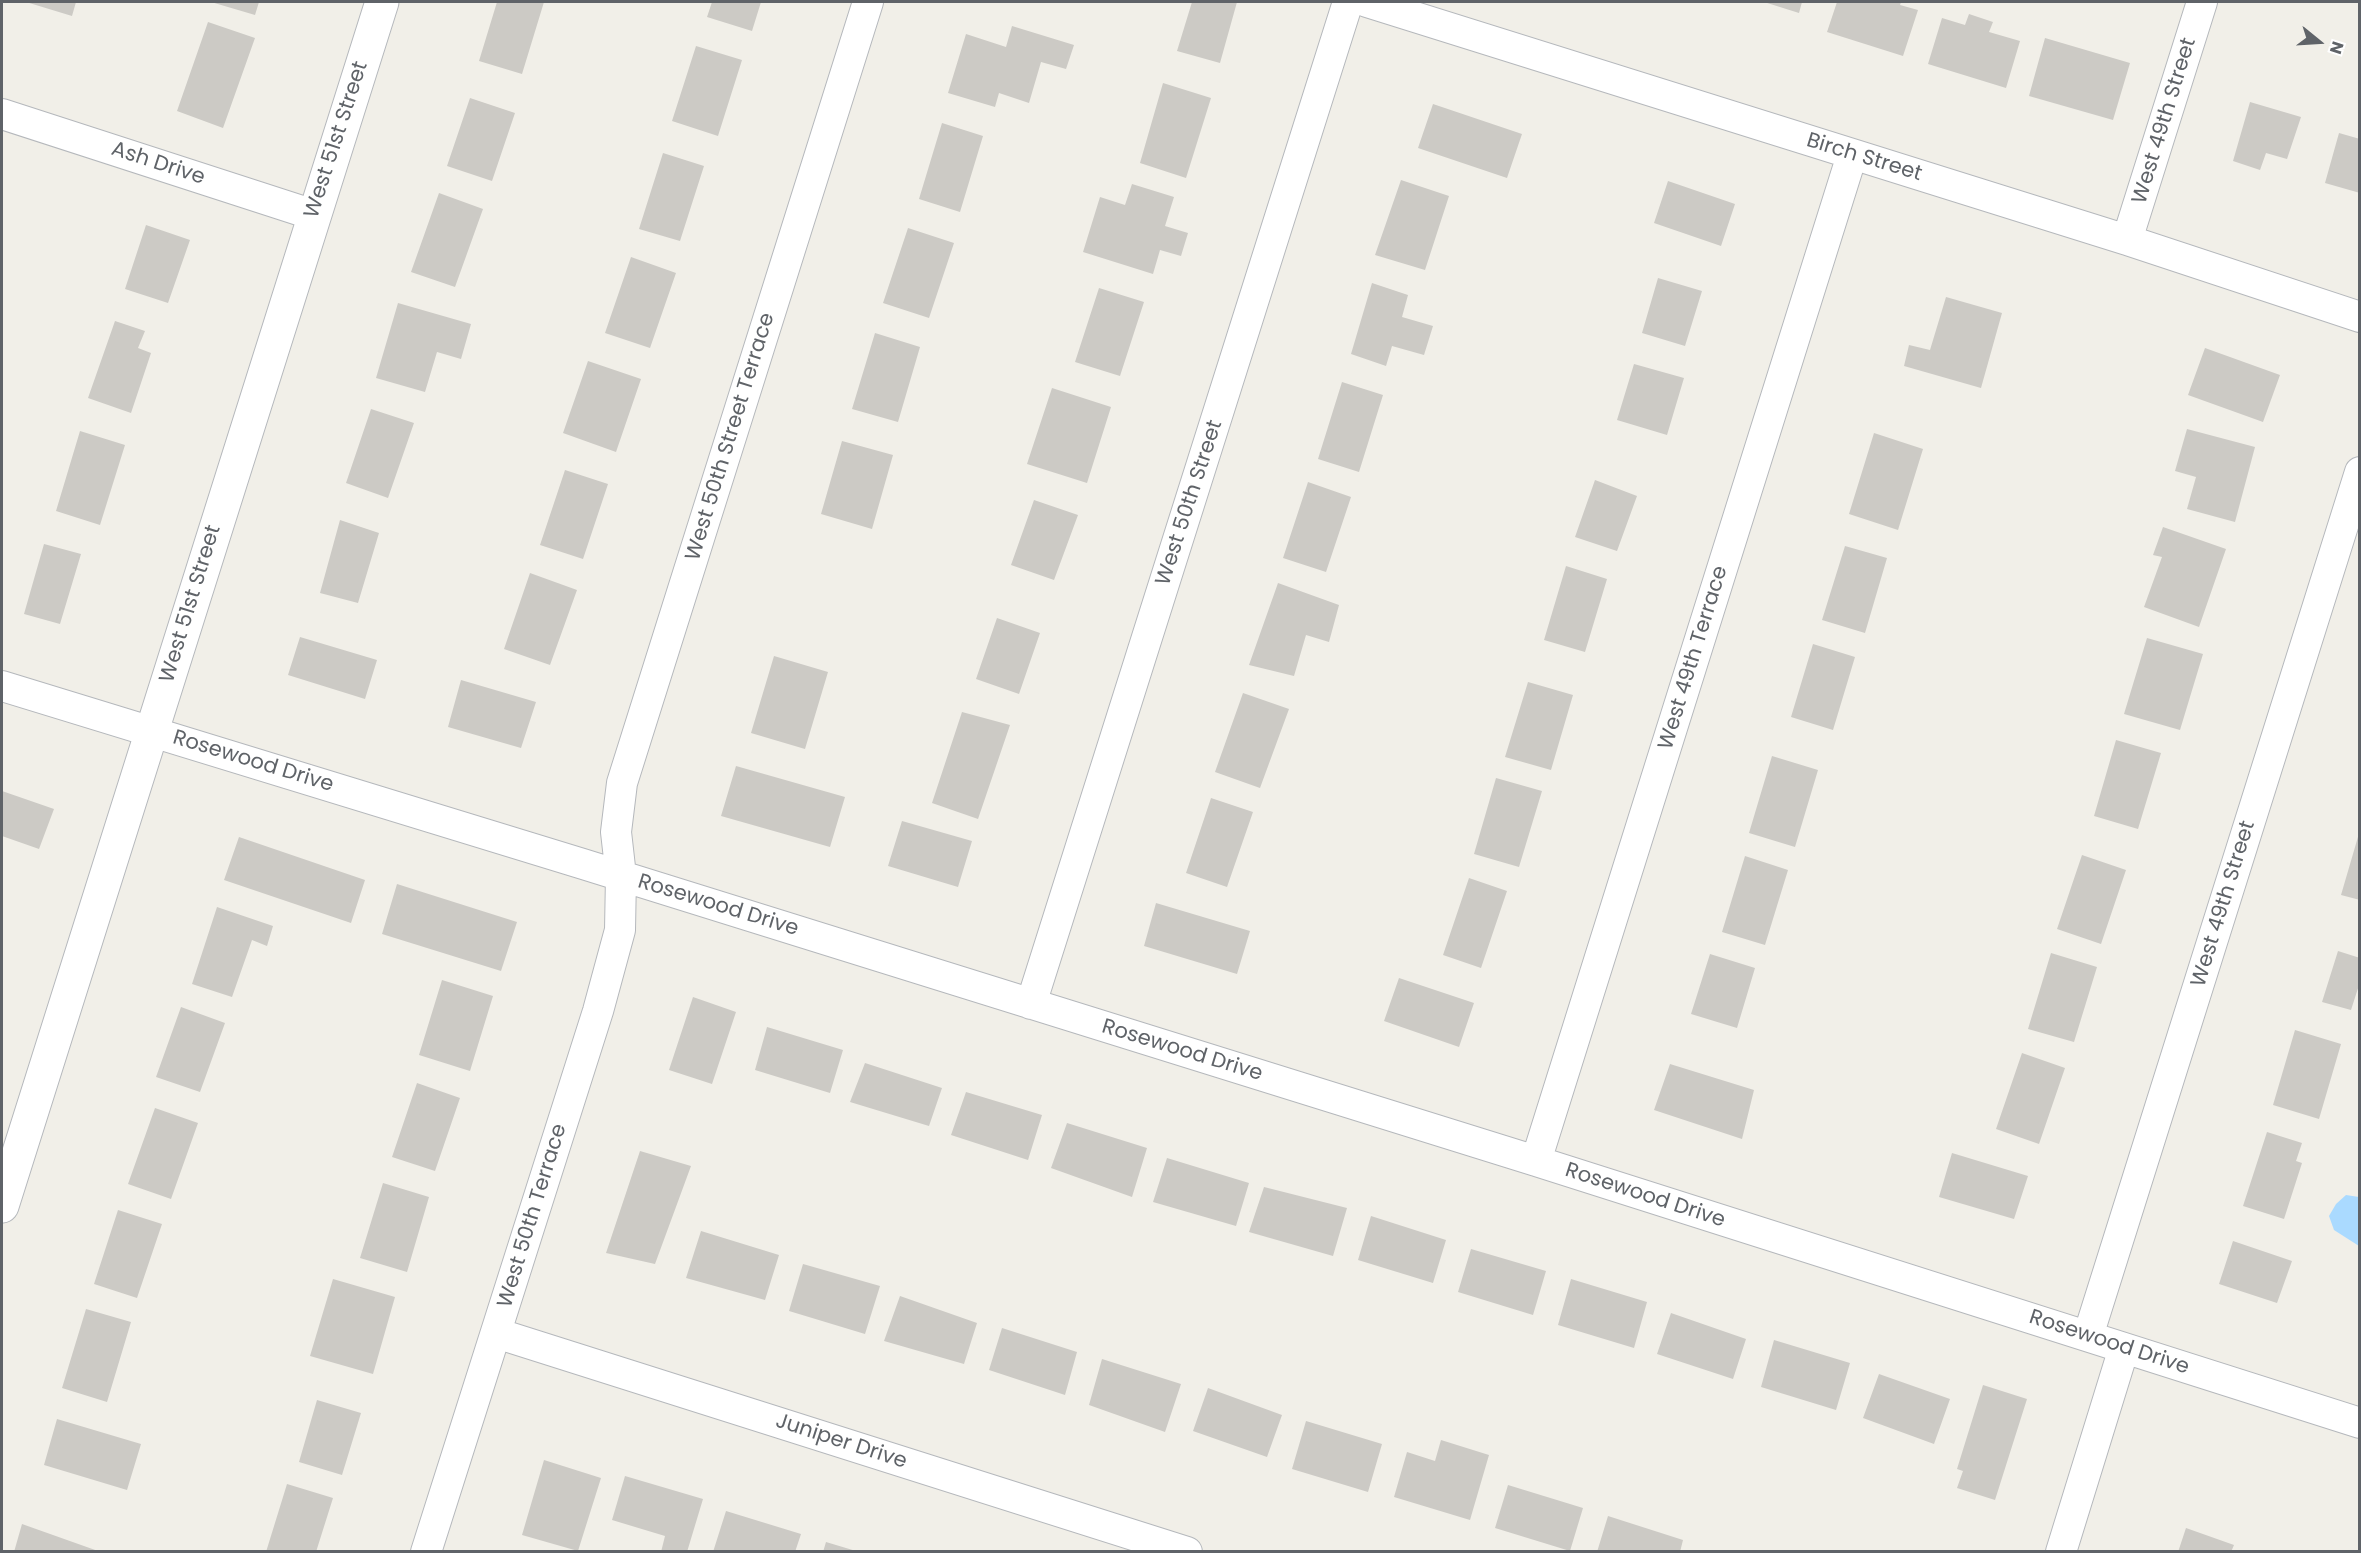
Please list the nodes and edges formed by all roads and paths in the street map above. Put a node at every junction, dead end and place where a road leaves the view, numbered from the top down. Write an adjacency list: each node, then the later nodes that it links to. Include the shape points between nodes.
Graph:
1 (382, 2): 8 (street, West 51st Street)
2 (868, 2): 14 (street, West 50th Street Terrace, via 622,783 616,832)
3 (1348, 2): 15 (street, West 50th Street)
4 (1368, 2): 7 (street, Birch Street)
5 (2202, 2): 9 (street, West 49th Street)
6 (2, 114): 8 (street, Ash Drive)
7 (1852, 155): 9 (street, Birch Street); 16 (street, West 49th Terrace)
8 (314, 215): 13 (street, West 51st Street)
9 (2127, 240): 10 (street, Birch Street)
10 (2360, 317)
11 (2360, 472): 19 (street, West 49th Street)
12 (2, 686): 13 (street, Rosewood Drive)
13 (151, 730): 14 (street, Rosewood Drive); 17 (street, West 51st Street)
14 (621, 876): 15 (street, Rosewood Drive); 18 (street, West 50th Terrace, via 620,930 598,1011)
15 (1030, 1004): 16 (street, Rosewood Drive)
16 (1536, 1161): 19 (street, Rosewood Drive)
17 (2, 1206)
18 (496, 1334): 22 (street, West 50th Terrace); 23 (street, Juniper Drive)
19 (2088, 1336): 20 (street, Rosewood Drive)
20 (2124, 1348): 21 (street, Rosewood Drive); 24 (street)
21 (2360, 1423)
22 (426, 1551)
23 (1187, 1551)
24 (2061, 1551)

